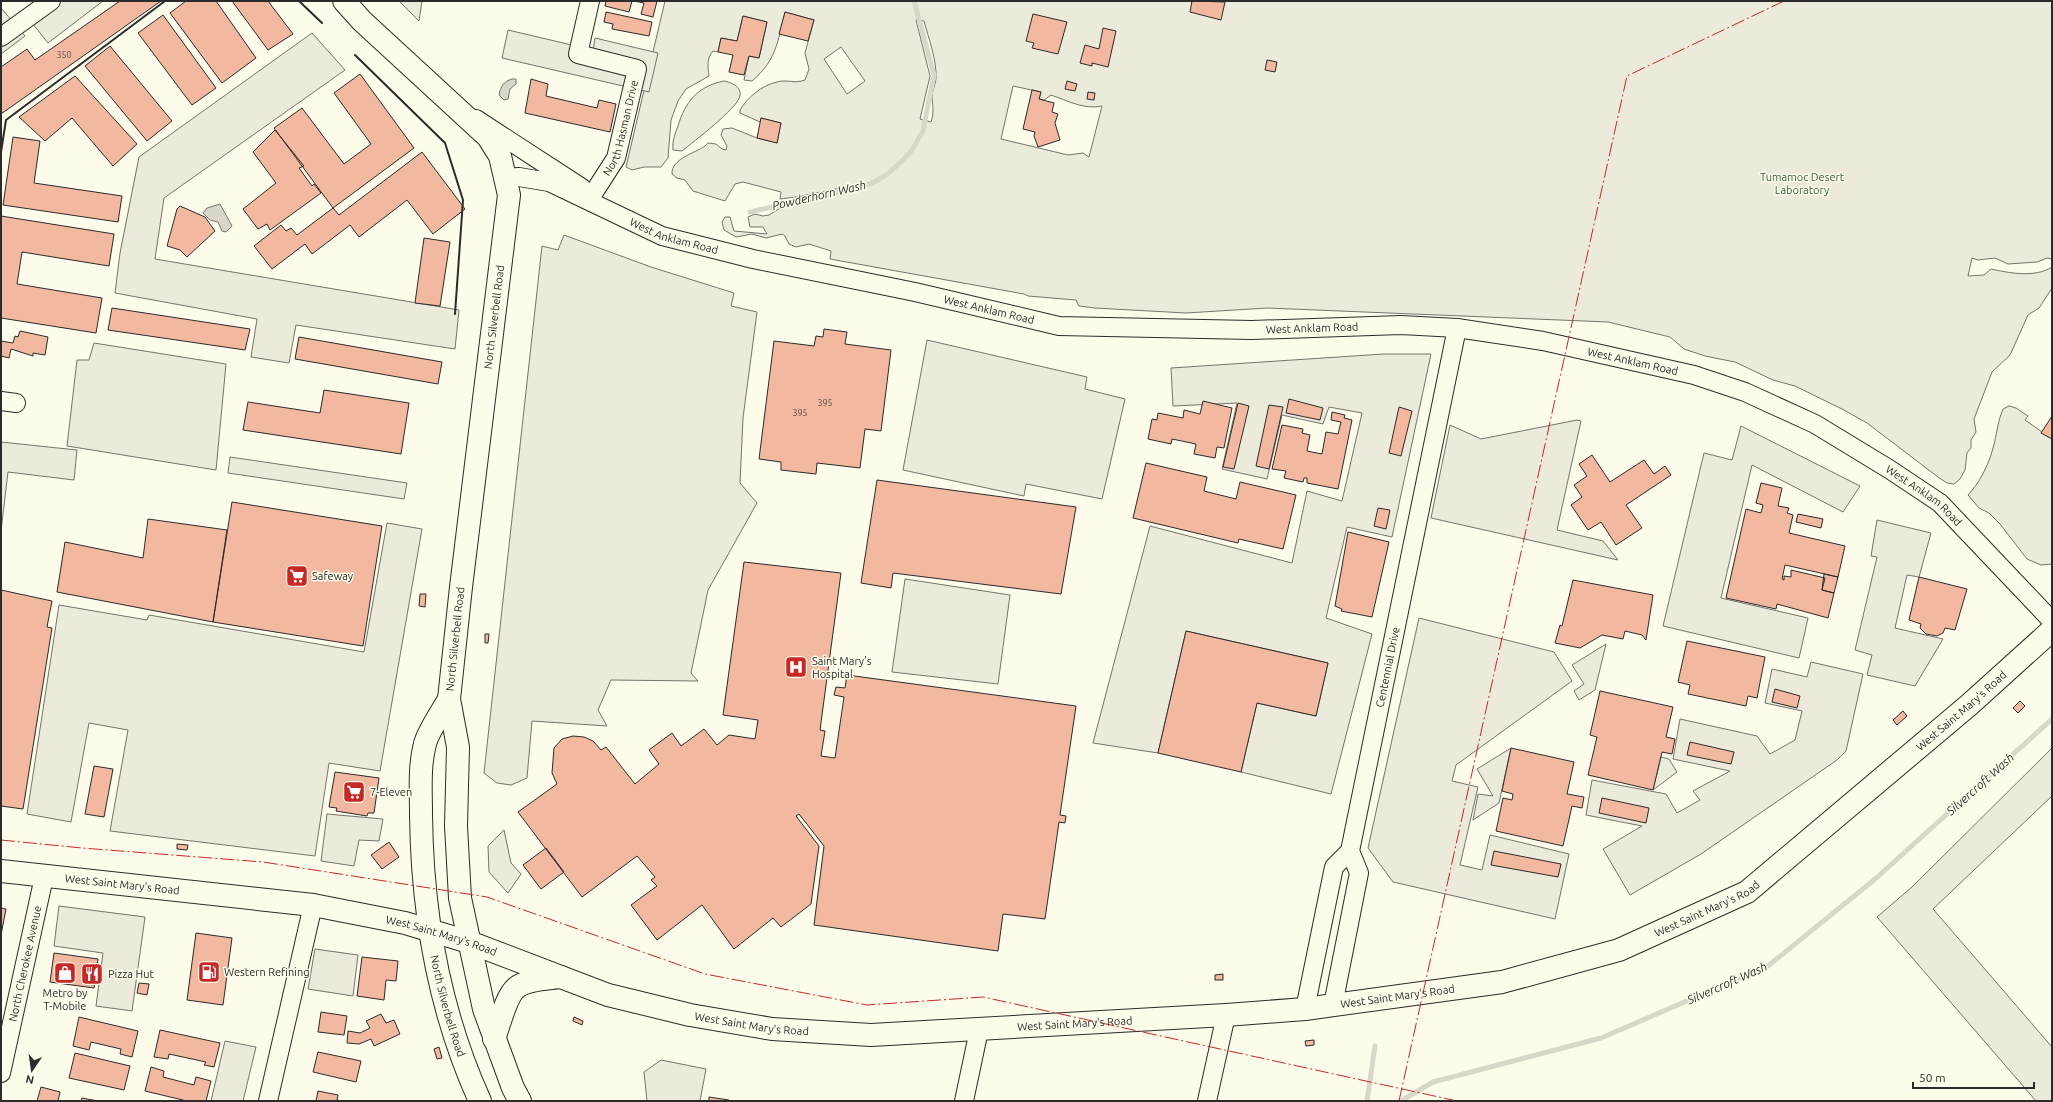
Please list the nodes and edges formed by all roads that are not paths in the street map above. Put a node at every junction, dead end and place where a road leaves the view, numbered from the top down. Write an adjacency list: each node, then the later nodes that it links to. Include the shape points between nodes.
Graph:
1 (51, 1): 4 (street)
2 (344, 1): 5 (main road, North Silverbell Road)
3 (590, 1): 7 (street, North Hasman Drive, via 578,54 637,69 616,158)
4 (1, 37)
5 (449, 102): 6 (main road, North Silverbell Road, via 488,137 500,156); 7 (street, via 517,144)
6 (506, 178): 7 (street, West Anklam Road, via 519,177 548,182); 11 (main road, North Silverbell Road, via 509,195)
7 (590, 198): 8 (street, West Anklam Road, via 662,236 1059,326 1252,330 1401,325)
8 (1457, 328): 9 (street, West Anklam Road, via 1543,341 1694,375 1744,392 1815,424 1889,468 1940,503); 12 (street, Centennial Drive)
9 (2052, 621)
10 (2052, 630): 19 (main road, West Saint Mary's Road, via 1969,705 1747,892 1605,954 1502,982)
11 (449, 699): 16 (main road, North Silverbell Road, via 425,743 421,778 423,874); 17 (main road, North Silverbell Road, via 458,747 456,826 459,887)
12 (1350, 851): 19 (street, via 1359,872); 20 (street, via 1334,867)
13 (1, 871): 14 (main road, West Saint Mary's Road)
14 (44, 877): 15 (main road, West Saint Mary's Road); 24 (street, North Cherokee Avenue)
15 (313, 905): 16 (main road, West Saint Mary's Road); 25 (street)
16 (430, 930): 17 (main road, West Saint Mary's Road); 26 (main road, North Silverbell Road, via 438,976 455,1036)
17 (469, 942): 18 (main road, West Saint Mary's Road); 23 (main road, North Silverbell Road, via 484,1010)
18 (561, 977): 22 (main road, West Saint Mary's Road, via 608,995 690,1015 772,1029 871,1035); 23 (main road, via 516,988 508,1001)
19 (1333, 1005): 20 (main road, West Saint Mary's Road)
20 (1305, 1009): 21 (main road, West Saint Mary's Road)
21 (1226, 1015): 22 (main road, West Saint Mary's Road); 29 (street)
22 (979, 1030): 28 (street)
23 (494, 1039): 27 (main road, North Silverbell Road)
24 (1, 1073)
25 (268, 1101)
26 (480, 1101)
27 (520, 1101)
28 (964, 1101)
29 (1207, 1101)

